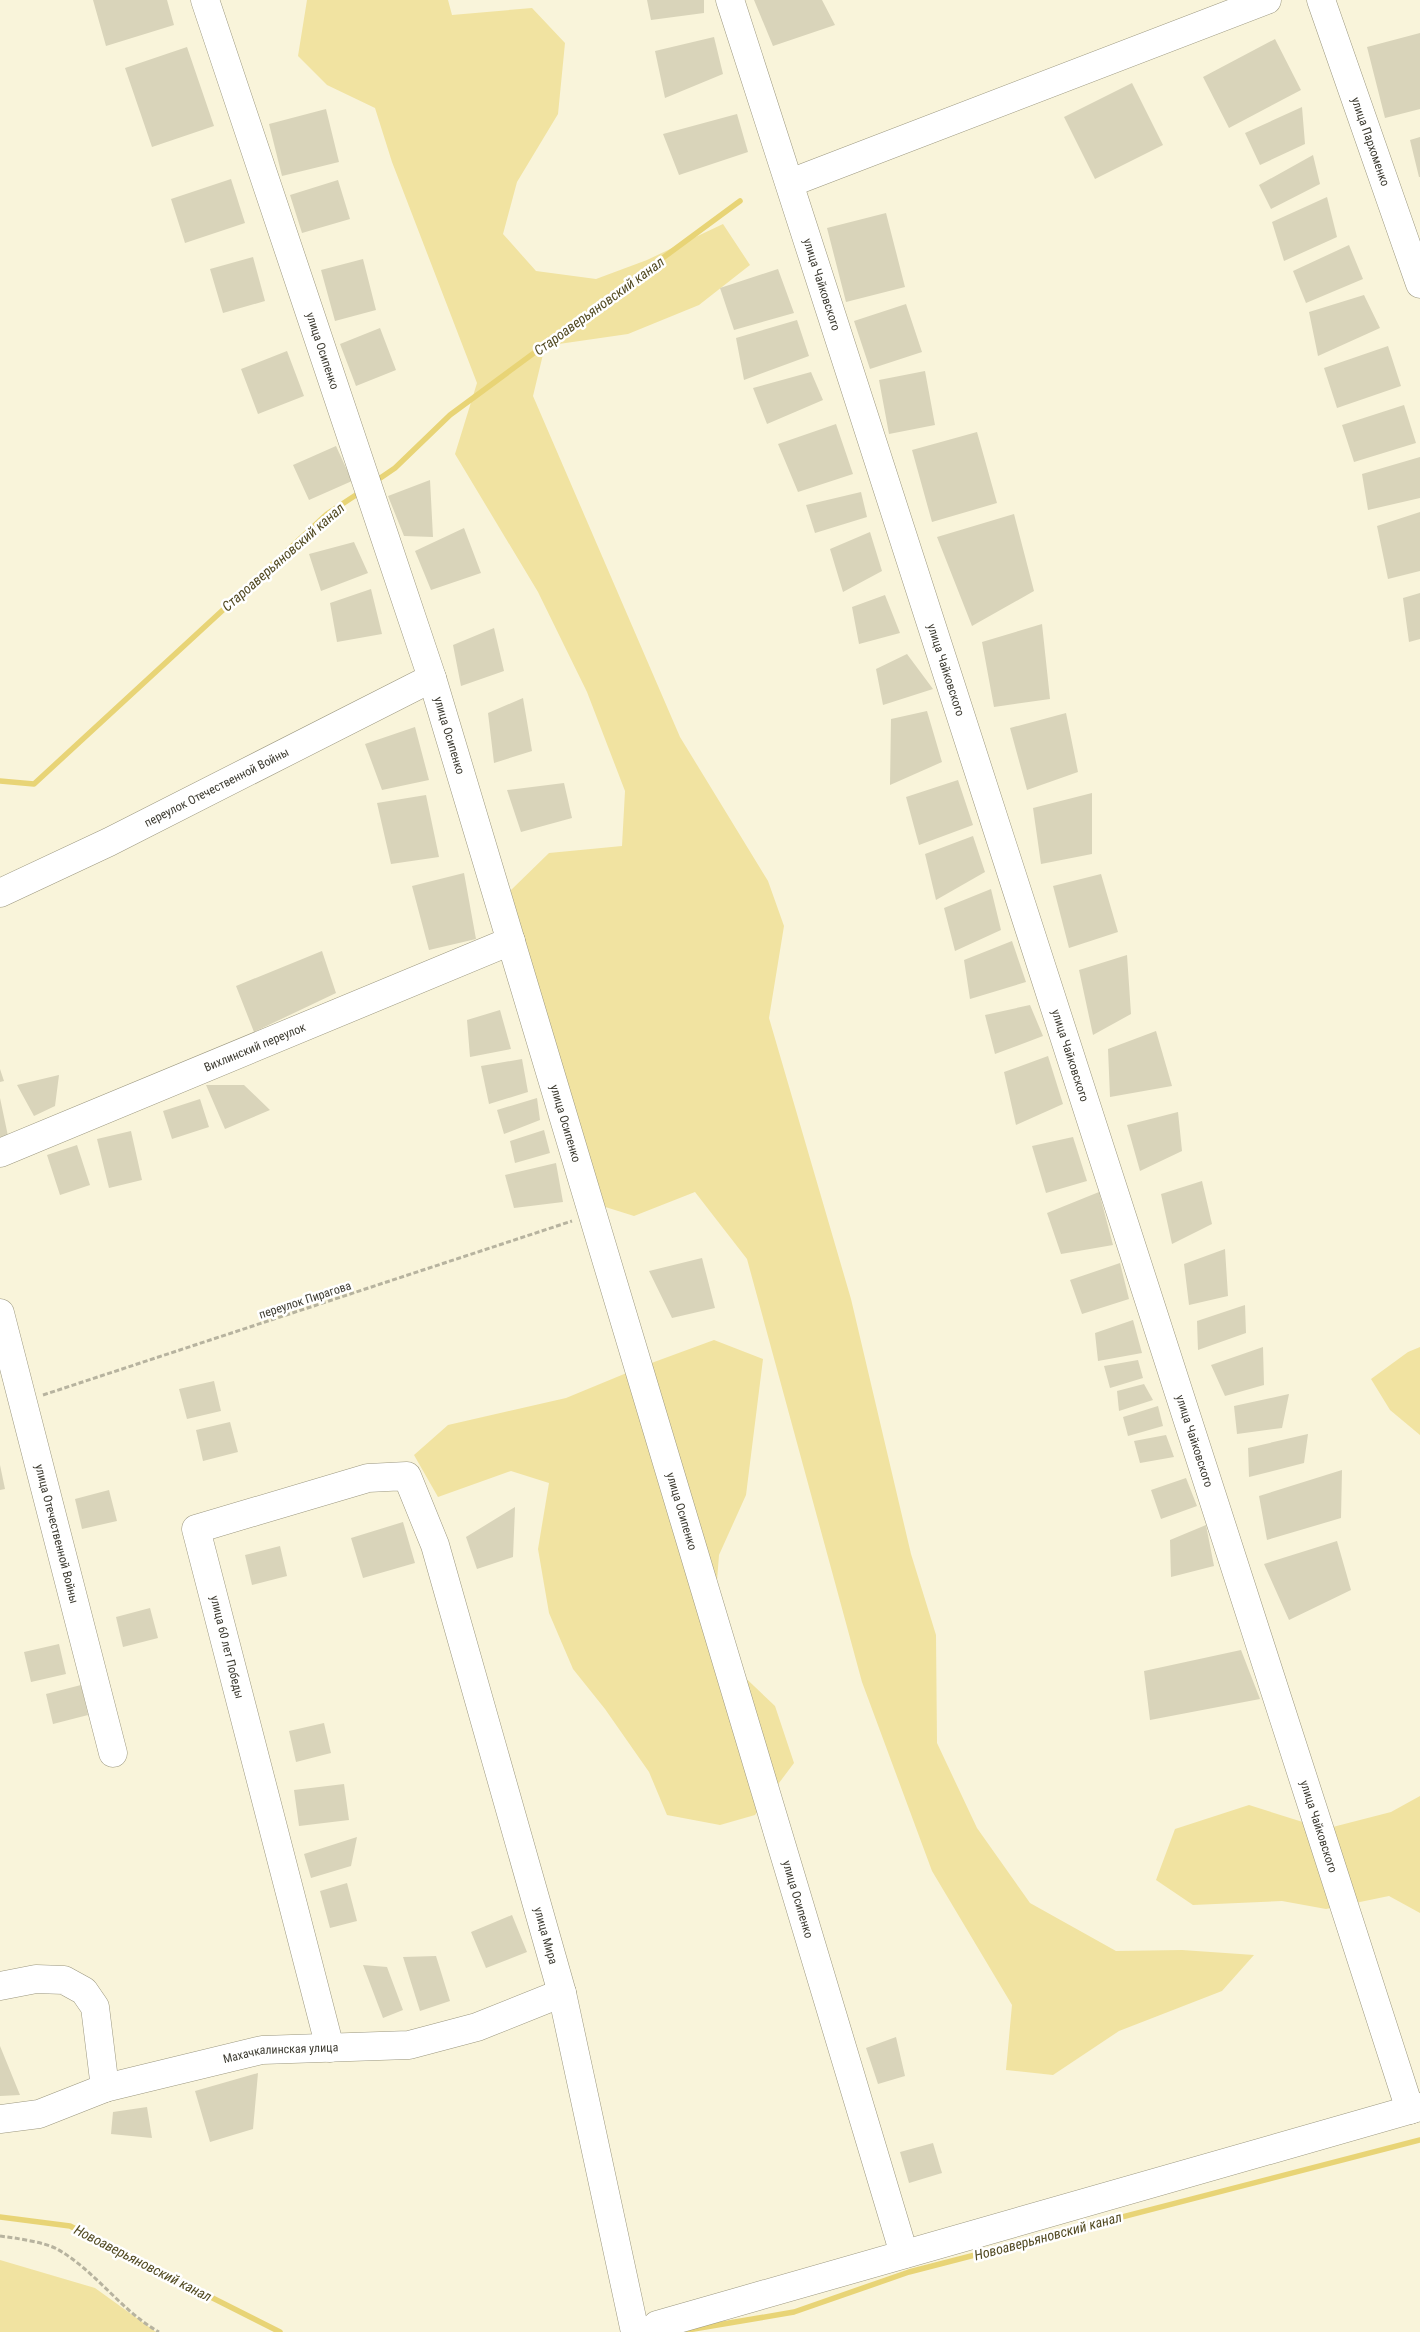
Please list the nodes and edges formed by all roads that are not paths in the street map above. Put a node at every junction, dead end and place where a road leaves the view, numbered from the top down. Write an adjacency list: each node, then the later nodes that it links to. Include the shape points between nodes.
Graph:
1 (205, 0): 7 (street, улица Осипенко)
2 (730, 0): 5 (street, улица Чайковского)
3 (1267, 0): 5 (street)
4 (1321, 0): 6 (street, улица Пархоменко)
5 (790, 183): 18 (street, улица Чайковского)
6 (1420, 284)
7 (432, 678): 8 (street, переулок Отечественной Войны, via 109,842); 9 (street, улица Осипенко)
8 (0, 893)
9 (512, 941): 10 (street, Вихлинский переулок); 20 (street, улица Осипенко)
10 (0, 1153)
11 (0, 1314): 13 (street, улица Отечественной Войны)
12 (435, 1545): 15 (street, улица Мира); 16 (street, улица 60 лет Победы, via 407,1476 368,1478 196,1530)
13 (113, 1753)
14 (0, 1986): 17 (street, via 36,1979 64,1980 84,1991 95,2008)
15 (562, 1993): 16 (street, Махачкалинская улица, via 477,2027 409,2045); 21 (street, улица Мира)
16 (330, 2048): 17 (street, Махачкалинская улица, via 262,2050)
17 (105, 2088): 19 (street, Махачкалинская улица, via 39,2114)
18 (1415, 2108): 20 (street)
19 (0, 2119)
20 (904, 2254): 21 (street)
21 (649, 2330)

